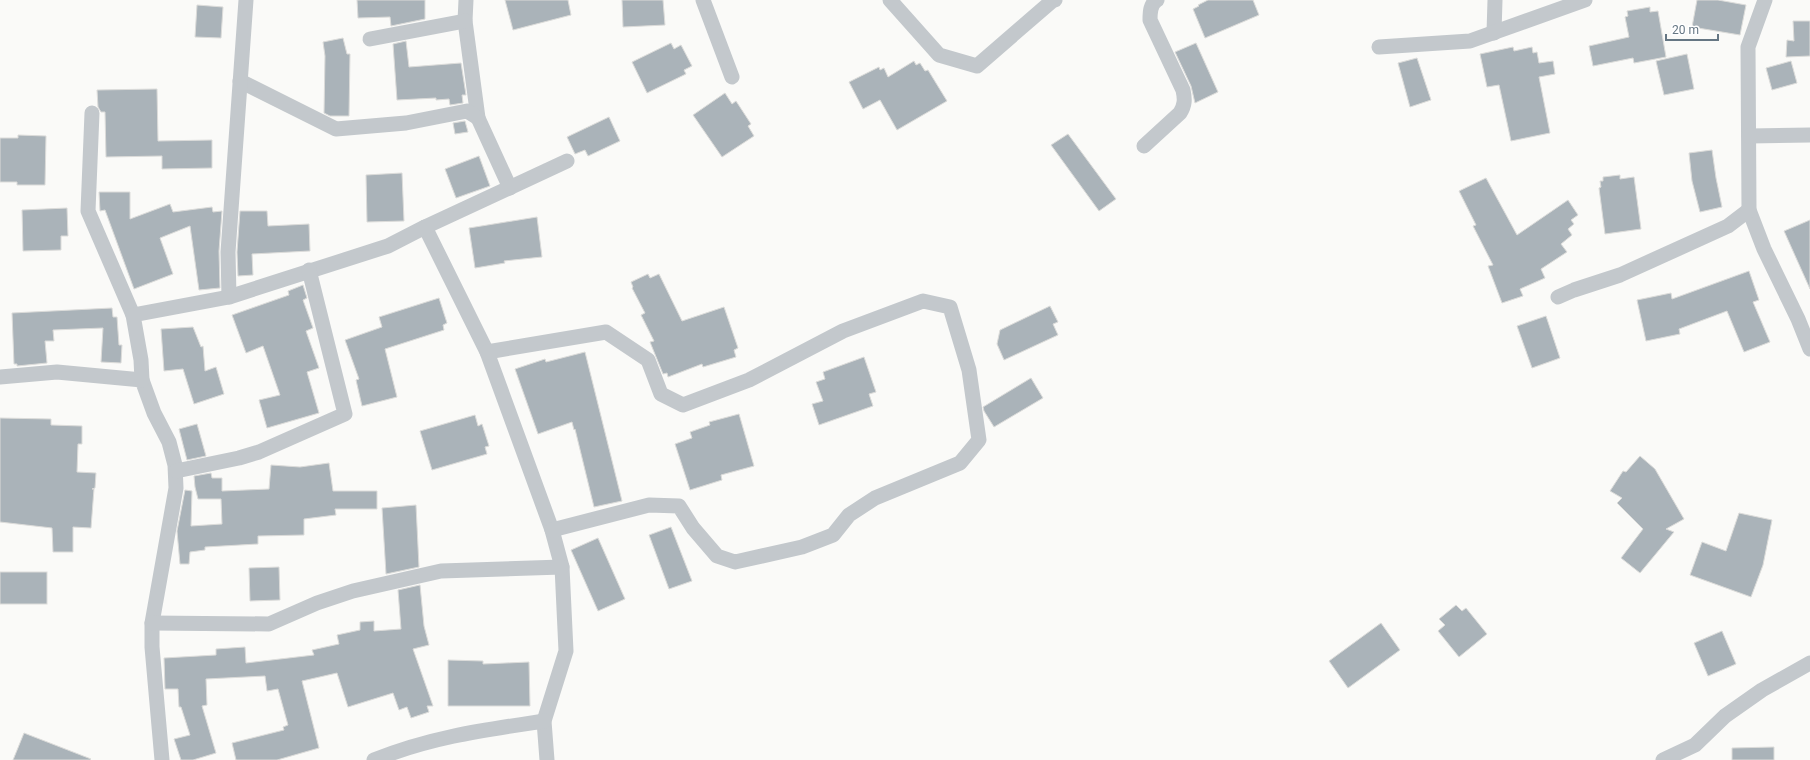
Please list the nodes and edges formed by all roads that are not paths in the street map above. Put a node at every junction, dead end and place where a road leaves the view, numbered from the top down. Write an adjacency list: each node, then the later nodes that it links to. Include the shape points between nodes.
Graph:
1 (246, 0): 15 (street)
2 (466, 0): 10 (street)
3 (703, 0): 14 (street)
4 (890, 0): 5 (street, via 939,55 977,66)
5 (1055, 0)
6 (1157, 0): 20 (street, via 1150,12 1150,20 1185,99 1180,113)
7 (1494, 0): 11 (street)
8 (1585, 0): 11 (street)
9 (1765, 0): 19 (street, via 1748,47)
10 (465, 21): 12 (street); 17 (street)
11 (1494, 33): 13 (street, via 1470,40)
12 (370, 39)
13 (1379, 47)
14 (732, 77)
15 (240, 81): 17 (street, via 336,129 406,123 467,111); 26 (street, via 228,252)
16 (92, 113): 28 (street, via 88,211)
17 (478, 118): 22 (street)
18 (1810, 135): 19 (street)
19 (1749, 136): 23 (street)
20 (1144, 146)
21 (567, 161): 22 (street)
22 (510, 188): 24 (street)
23 (1749, 210): 27 (street, via 1728,226 1620,275); 29 (street)
24 (425, 227): 25 (street, via 388,246); 30 (street)
25 (309, 270): 26 (street); 33 (street, via 345,414 259,452)
26 (229, 297): 28 (street)
27 (1558, 297)
28 (132, 316): 32 (street, via 141,360)
29 (1810, 349)
30 (487, 352): 34 (street); 34 (street, via 606,332 648,360 661,394 683,405 749,380 843,331 923,301 950,307 969,370 979,440 960,463 874,498 849,514 833,535 802,547 735,562 716,556 679,506 649,505)
31 (0, 377): 32 (street, via 56,372)
32 (142, 380): 33 (street, via 154,413 169,442)
33 (176, 471): 36 (street, via 176,488)
34 (552, 530): 35 (street)
35 (562, 567): 36 (street, via 441,571 353,591 269,624); 38 (street, via 566,651)
36 (152, 623): 39 (street)
37 (1810, 663): 42 (street, via 1762,690 1725,716 1694,745)
38 (544, 721): 40 (street, via 461,734 406,748); 41 (street)
39 (162, 760)
40 (374, 760)
41 (547, 760)
42 (1663, 760)

